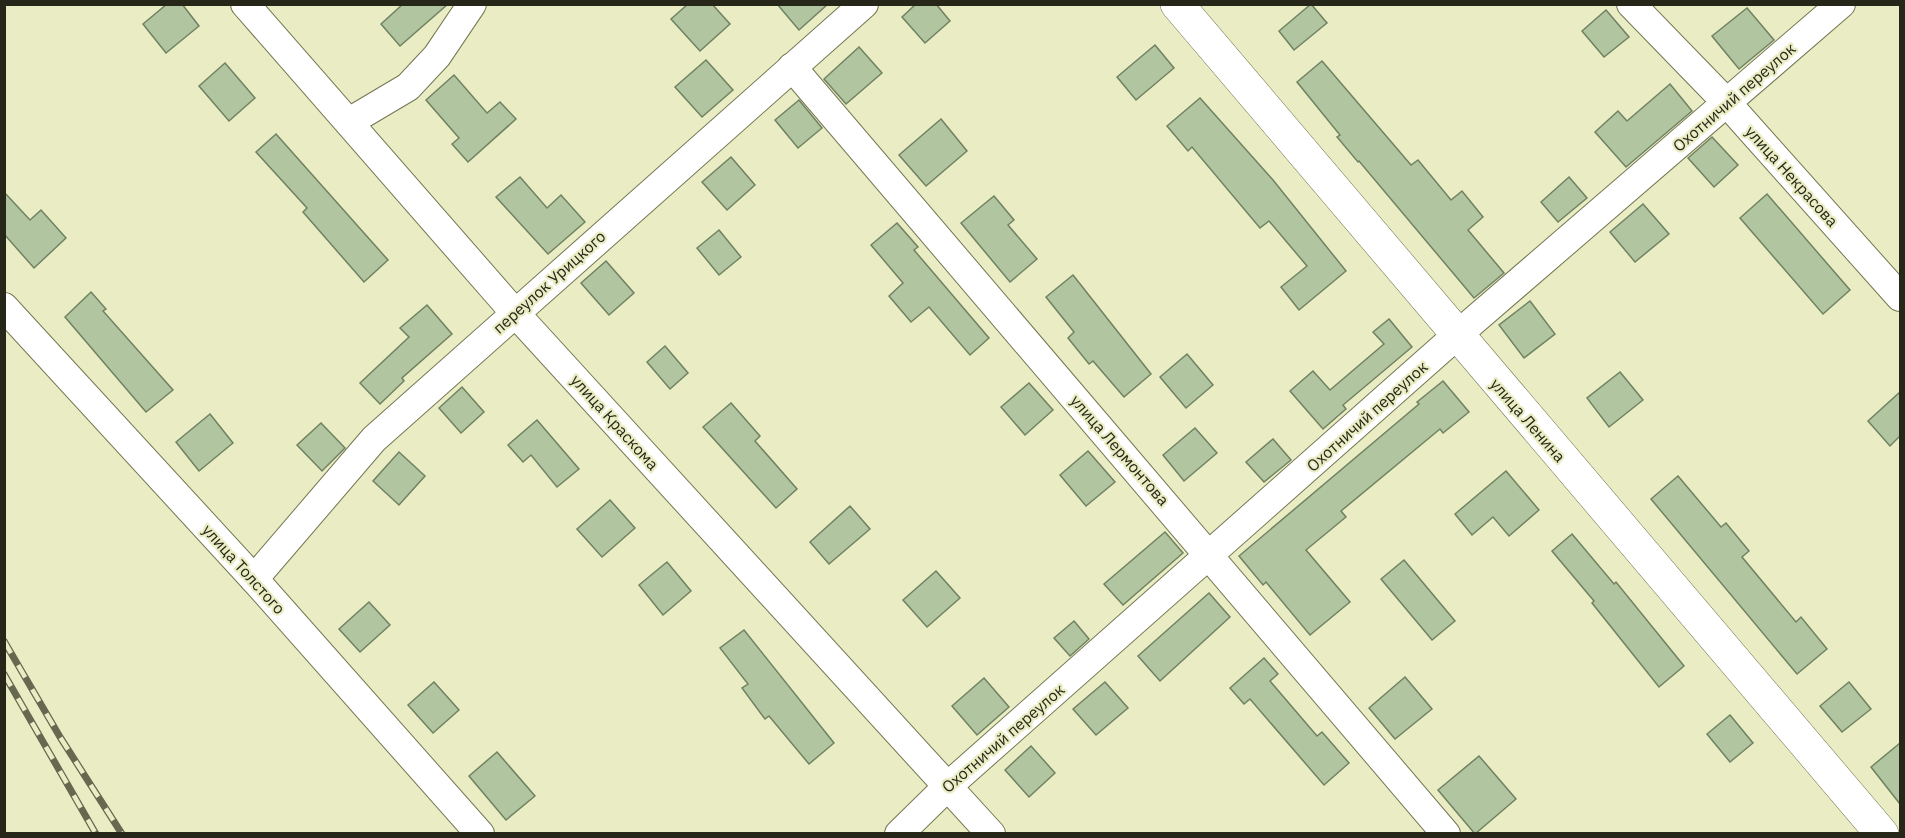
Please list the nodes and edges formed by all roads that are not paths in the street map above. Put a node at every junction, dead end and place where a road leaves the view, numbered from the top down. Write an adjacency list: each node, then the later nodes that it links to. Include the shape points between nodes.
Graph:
1 (245, 4): 9 (street, улица Краскома)
2 (472, 4): 9 (street, via 436,56 408,87)
3 (864, 4): 7 (street, переулок Урицкого)
4 (1177, 4): 13 (main road, улица Ленина)
5 (1631, 4): 8 (street, улица Некрасова)
6 (1841, 4): 8 (street, Охотничий переулок)
7 (792, 67): 12 (street, переулок Урицкого); 14 (street, улица Лермонтова)
8 (1727, 103): 10 (street, улица Некрасова); 13 (street, Охотничий переулок)
9 (349, 123): 12 (street, улица Краскома)
10 (1900, 297)
11 (4, 307): 15 (street, улица Толстого)
12 (515, 313): 15 (street, переулок Урицкого, via 374,439); 16 (street, улица Краскома)
13 (1456, 336): 14 (street, Охотничий переулок); 21 (main road, улица Ленина)
14 (1210, 555): 16 (street, Охотничий переулок); 20 (street, улица Лермонтова)
15 (254, 579): 17 (street, улица Толстого)
16 (948, 786): 18 (street, Охотничий переулок); 19 (street, улица Краскома)
17 (480, 834)
18 (899, 834)
19 (991, 834)
20 (1446, 834)
21 (1882, 834)

